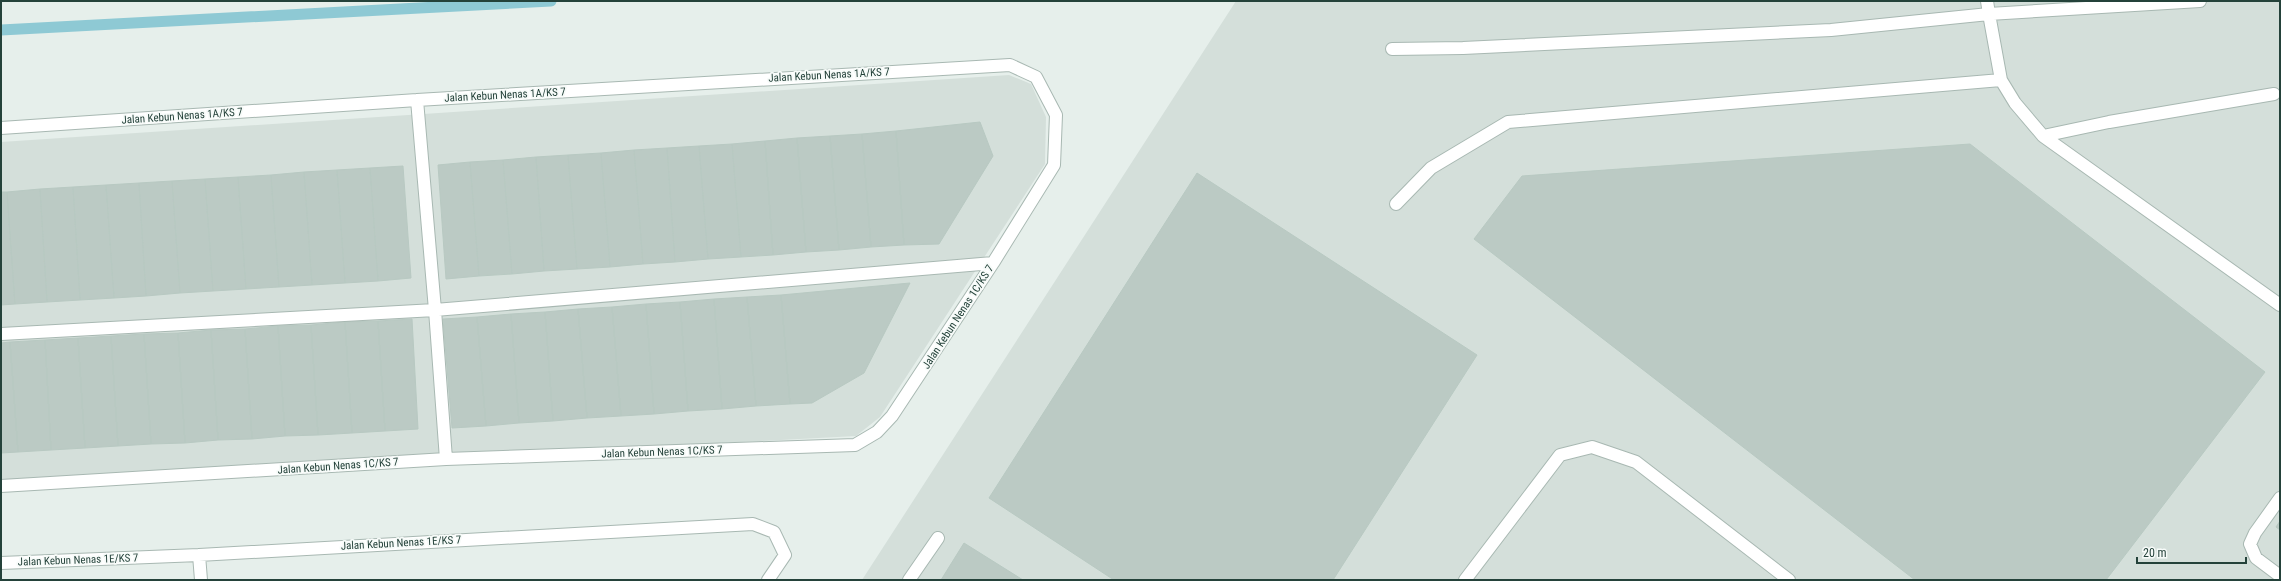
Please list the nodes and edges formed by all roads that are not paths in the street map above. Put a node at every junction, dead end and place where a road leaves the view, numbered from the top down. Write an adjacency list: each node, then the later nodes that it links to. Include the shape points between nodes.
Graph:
1 (1987, 1): 3 (street)
2 (2200, 1): 3 (street)
3 (1988, 14): 4 (street, via 1832,30 1463,48); 6 (street)
4 (1392, 49)
5 (1010, 65): 8 (street, Jalan Kebun Nenas 1A/KS 7); 12 (street, Jalan Kebun Nenas 1C/KS 7, via 1036,77 1056,115 1054,165)
6 (2001, 80): 10 (street, via 2015,103); 11 (street, via 1508,122 1431,168)
7 (2274, 94): 10 (street)
8 (417, 100): 9 (street, Jalan Kebun Nenas 1A/KS 7); 14 (street)
9 (1, 128)
10 (2043, 136): 13 (street)
11 (1396, 204)
12 (994, 263): 14 (street); 16 (street, Jalan Kebun Nenas 1C/KS 7, via 892,416 877,432 855,445)
13 (2280, 305)
14 (435, 310): 15 (street); 16 (street)
15 (1, 334)
16 (446, 459): 17 (street, Jalan Kebun Nenas 1C/KS 7)
17 (1, 486)
18 (2280, 498): 22 (street, via 2250,544 2256,558)
19 (938, 538): 25 (street)
20 (199, 555): 21 (street, Jalan Kebun Nenas 1E/KS 7); 23 (street); 24 (street, Jalan Kebun Nenas 1E/KS 7, via 753,524 774,532 785,555)
21 (1, 563)
22 (2280, 576)
23 (201, 580)
24 (768, 580)
25 (909, 580)
26 (1465, 580): 27 (street, via 1560,455 1592,447 1636,462)
27 (1789, 580)

